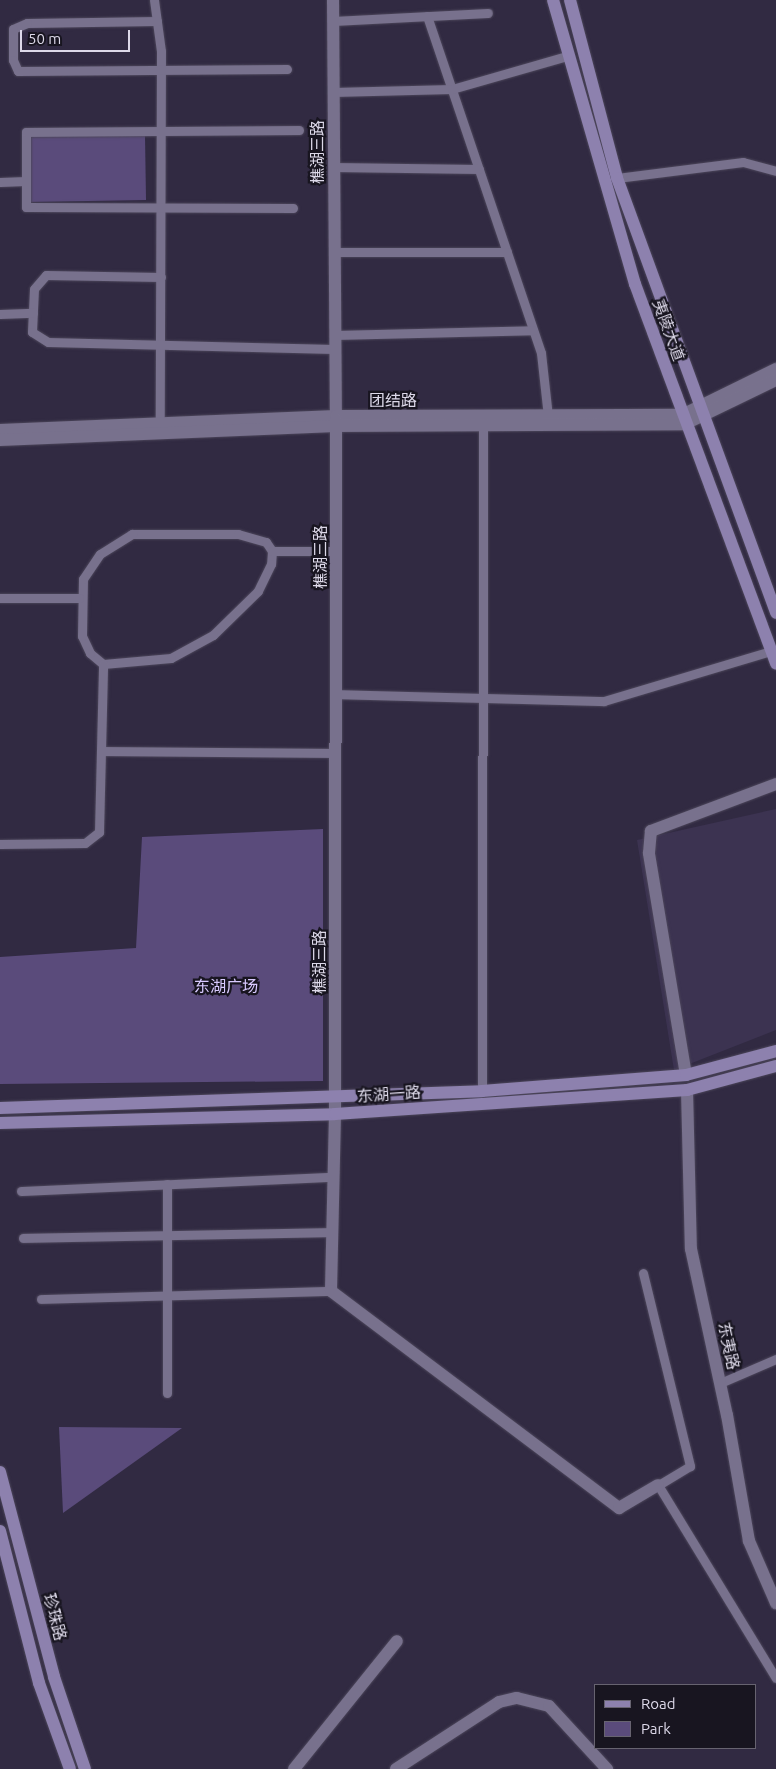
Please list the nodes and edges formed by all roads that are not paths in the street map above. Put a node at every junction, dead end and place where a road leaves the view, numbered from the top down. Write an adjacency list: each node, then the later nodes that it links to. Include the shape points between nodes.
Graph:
1 (154, 0): 7 (lane)
2 (332, 0): 8 (street, 樵湖三路)
3 (553, 0): 9 (main road, 夷陵大道)
4 (570, 0): 19 (main road, 夷陵大道)
5 (488, 12): 6 (lane)
6 (427, 16): 8 (lane); 12 (lane)
7 (157, 21): 11 (lane); 11 (lane, via 27,24 13,29 13,60 18,70)
8 (333, 21): 13 (street, 樵湖三路)
9 (567, 56): 12 (lane); 37 (main road, 夷陵大道, via 635,284)
10 (288, 69): 11 (lane)
11 (161, 70): 15 (lane)
12 (452, 89): 13 (lane); 17 (lane)
13 (333, 92): 16 (street, 樵湖三路)
14 (299, 130): 15 (lane)
15 (161, 131): 20 (lane, via 26,132); 22 (lane)
16 (333, 167): 17 (lane); 24 (street, 樵湖三路)
17 (479, 169): 25 (lane)
18 (776, 171): 19 (lane, via 743,162)
19 (617, 178): 35 (main road, 夷陵大道)
20 (26, 181): 21 (lane); 22 (lane, via 26,208)
21 (0, 182)
22 (162, 208): 23 (lane); 26 (lane)
23 (293, 208)
24 (334, 252): 25 (lane); 30 (street, 樵湖三路)
25 (507, 252): 29 (lane)
26 (161, 277): 27 (lane, via 46,275 34,289); 31 (lane)
27 (33, 313): 28 (lane); 31 (lane, via 32,332 48,342)
28 (0, 314)
29 (533, 330): 30 (lane); 36 (lane, via 545,377)
30 (334, 335): 32 (street, 樵湖三路)
31 (161, 345): 32 (lane); 39 (lane)
32 (334, 349): 38 (street, 樵湖三路)
33 (776, 369): 35 (street, 团结路)
34 (776, 380): 35 (street, 团结路)
35 (701, 414): 37 (street, 团结路); 47 (main road, 夷陵大道)
36 (548, 416): 37 (street, 团结路); 38 (street, 团结路)
37 (683, 419): 40 (street, 团结路); 48 (main road, 夷陵大道)
38 (336, 421): 39 (street, 团结路); 40 (street, 团结路); 42 (street, 团结路); 44 (street, 樵湖三路)
39 (160, 423): 41 (street, 团结路)
40 (484, 425): 52 (lane)
41 (0, 430)
42 (0, 440)
43 (272, 551): 44 (lane); 46 (lane, via 266,542 238,534 132,534 100,554 83,579); 49 (lane, via 258,591 213,635 171,658)
44 (336, 551): 51 (street, 樵湖三路)
45 (0, 598): 46 (lane)
46 (79, 598): 49 (lane, via 82,636 90,653)
47 (776, 613)
48 (771, 651): 50 (main road, 夷陵大道); 52 (lane, via 604,701)
49 (103, 664): 53 (lane)
50 (776, 664)
51 (336, 694): 52 (lane); 54 (street, 樵湖三路)
52 (484, 697): 61 (lane)
53 (103, 751): 54 (lane); 56 (lane, via 99,832 85,843)
54 (336, 753): 62 (street, 樵湖三路)
55 (776, 784): 59 (street, via 650,831 650,863)
56 (0, 844)
57 (776, 1052): 59 (main road)
58 (776, 1066): 60 (main road, 东湖一路)
59 (686, 1075): 61 (main road)
60 (687, 1090): 64 (main road, 东湖一路); 77 (street, 东夷路, via 691,1249)
61 (482, 1091): 62 (main road)
62 (335, 1099): 63 (main road); 64 (street, 樵湖三路)
63 (0, 1108)
64 (335, 1114): 65 (main road, 东湖一路); 66 (street, 樵湖三路)
65 (0, 1123)
66 (334, 1177): 67 (lane); 69 (street, 樵湖三路)
67 (167, 1184): 68 (lane); 70 (lane)
68 (21, 1191)
69 (332, 1232): 70 (lane); 73 (street, 樵湖三路)
70 (167, 1236): 71 (lane); 74 (lane)
71 (23, 1238)
72 (643, 1273): 80 (lane, via 690,1466)
73 (331, 1291): 74 (lane); 80 (street, via 619,1508)
74 (164, 1298): 75 (lane); 78 (lane)
75 (41, 1299)
76 (776, 1358): 77 (lane)
77 (720, 1383): 82 (street, 东夷路, via 749,1541)
78 (167, 1394)
79 (0, 1472): 86 (main road, 珍珠路, via 54,1678)
80 (658, 1485): 84 (lane)
81 (0, 1531): 85 (main road, 珍珠路, via 39,1683)
82 (776, 1603)
83 (398, 1641): 87 (street)
84 (776, 1678)
85 (70, 1769)
86 (86, 1769)
87 (294, 1769)
88 (396, 1769): 89 (street, via 499,1702 516,1698 549,1706)
89 (607, 1769)

